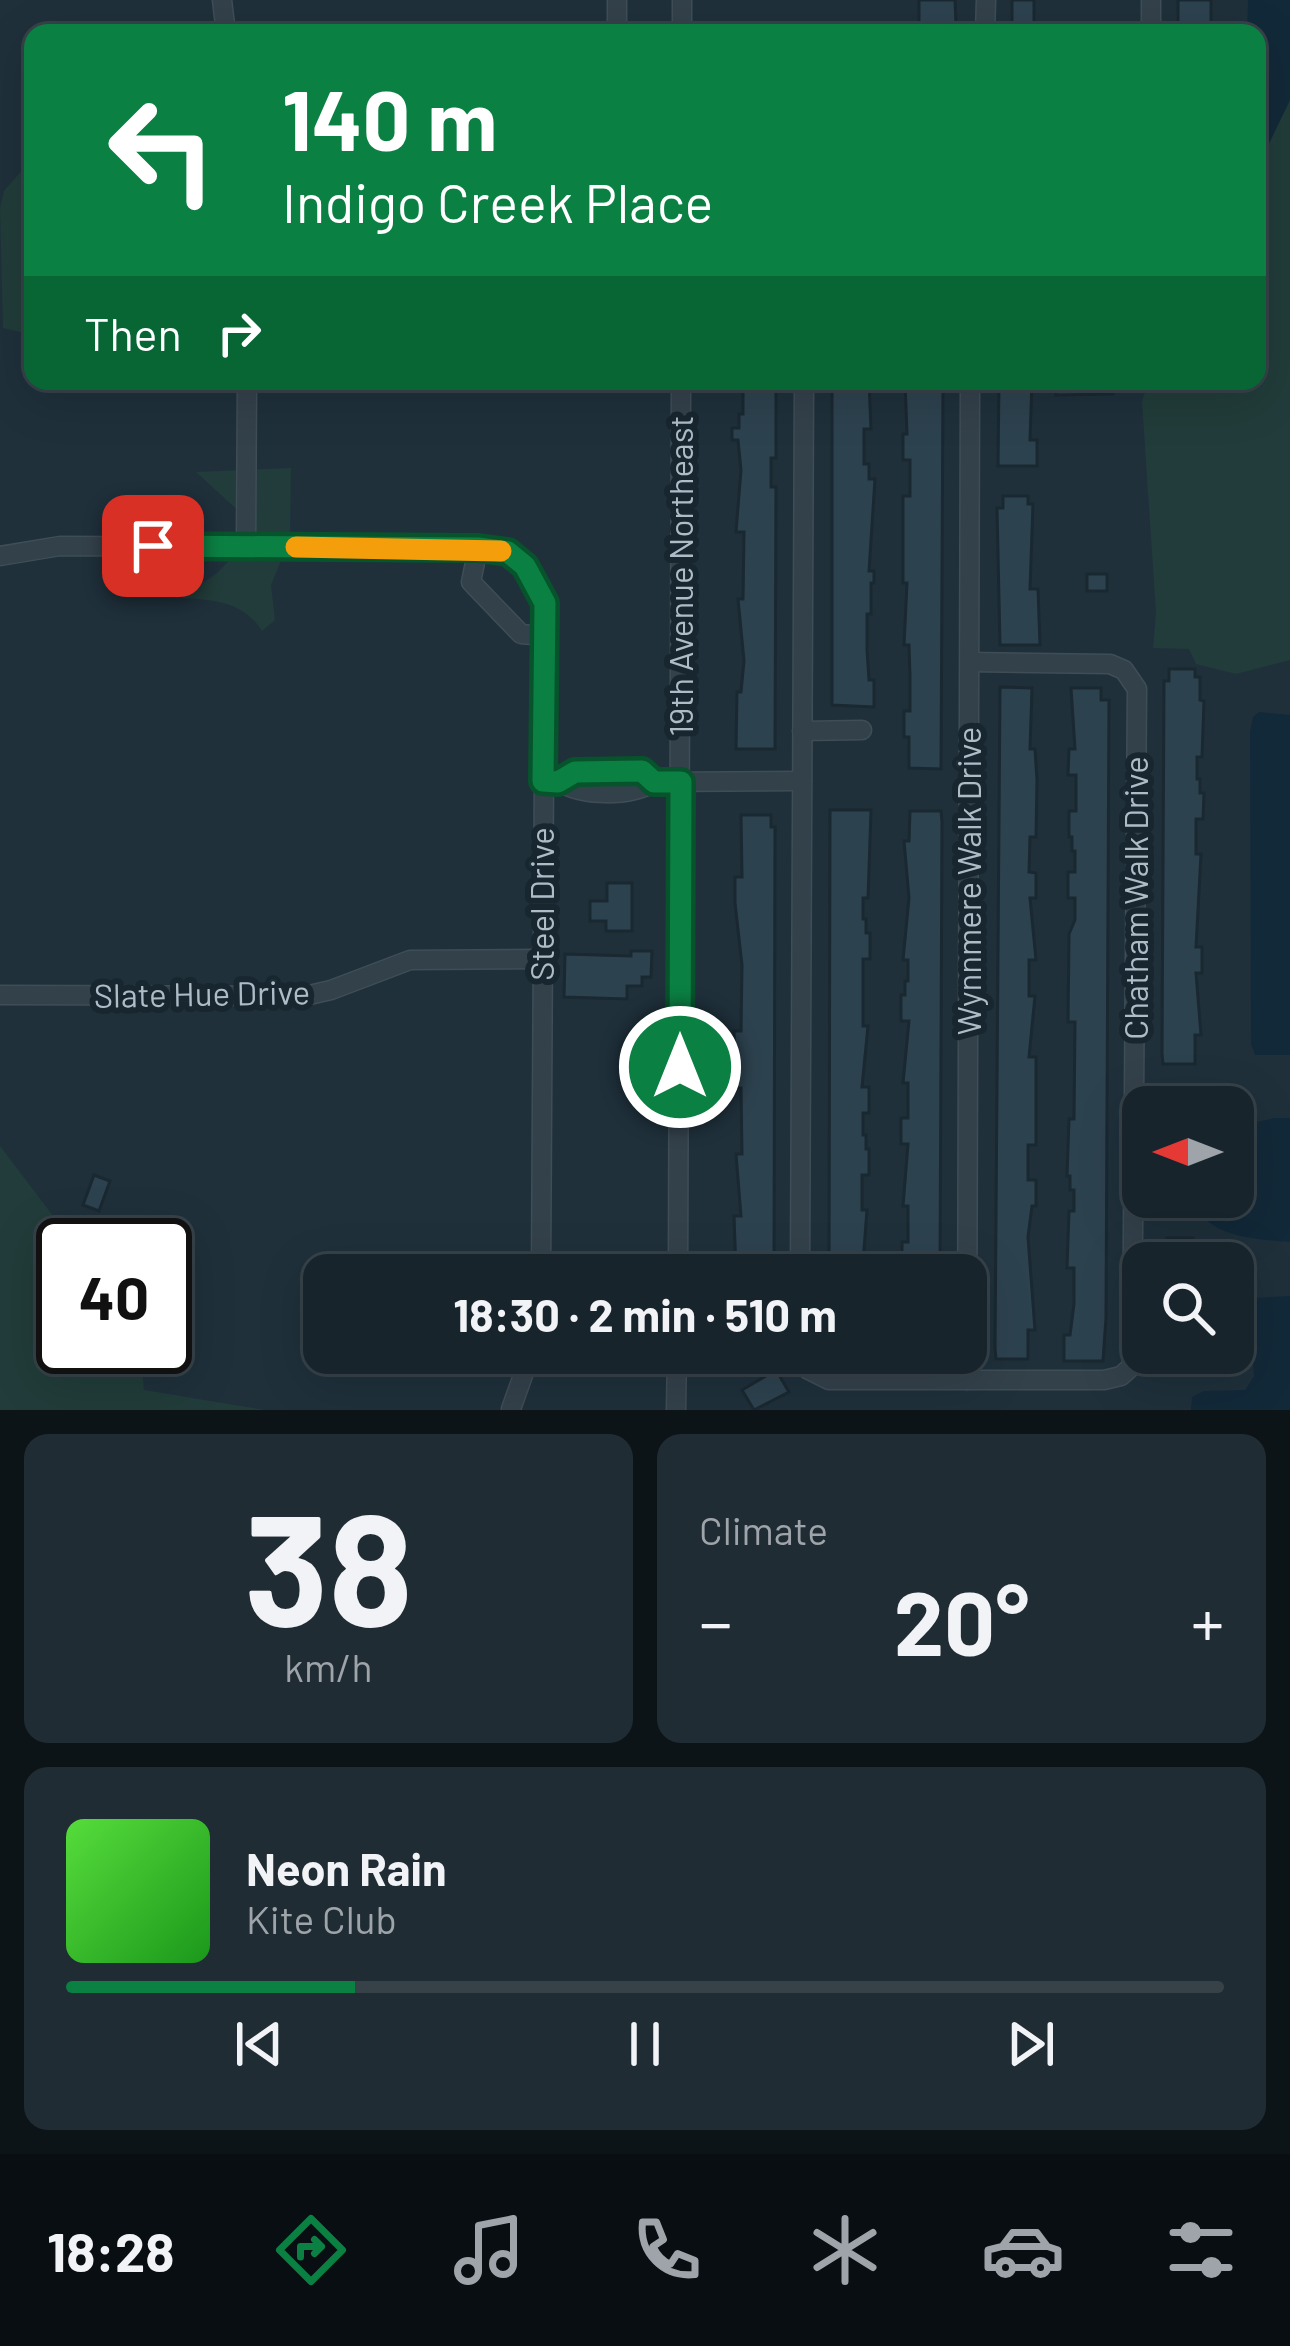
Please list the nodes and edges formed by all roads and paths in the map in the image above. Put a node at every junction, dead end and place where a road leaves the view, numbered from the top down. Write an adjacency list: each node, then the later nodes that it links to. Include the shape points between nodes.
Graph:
1 (247, 390): 5 (street)
2 (681, 390): 14 (street, 19th Avenue Northeast)
3 (804, 390): 11 (street)
4 (970, 390): 9 (street, Wynnmere Walk Drive)
5 (246, 546): 6 (street, Steel Drive); 7 (street, Steel Drive, via 60,546)
6 (478, 548): 8 (street, Steel Drive, via 508,552 525,566 545,603); 8 (street, via 471,582 521,634)
7 (0, 556)
8 (544, 635): 12 (street, Steel Drive)
9 (970, 662): 23 (street, Wynnmere Walk Drive); 23 (street, Chatham Walk Drive, via 1110,664 1137,689 1135,1346 1132,1366 1104,1380)
10 (862, 730): 11 (street)
11 (802, 731): 13 (street)
12 (551, 781): 14 (street, via 575,772 642,771 654,782); 15 (street, Steel Drive)
13 (802, 781): 14 (street); 19 (street)
14 (681, 782): 18 (street, 19th Avenue Northeast)
15 (542, 959): 16 (street, Slate Hue Drive, via 410,960 304,996); 17 (street, Steel Drive)
16 (0, 995)
17 (542, 1254)
18 (678, 1254)
19 (800, 1254)
20 (523, 1374): 24 (street)
21 (677, 1374): 25 (street)
22 (816, 1374): 23 (street, Chatham Walk Drive, via 829,1381)
23 (967, 1380)
24 (511, 1408)
25 (676, 1410)

